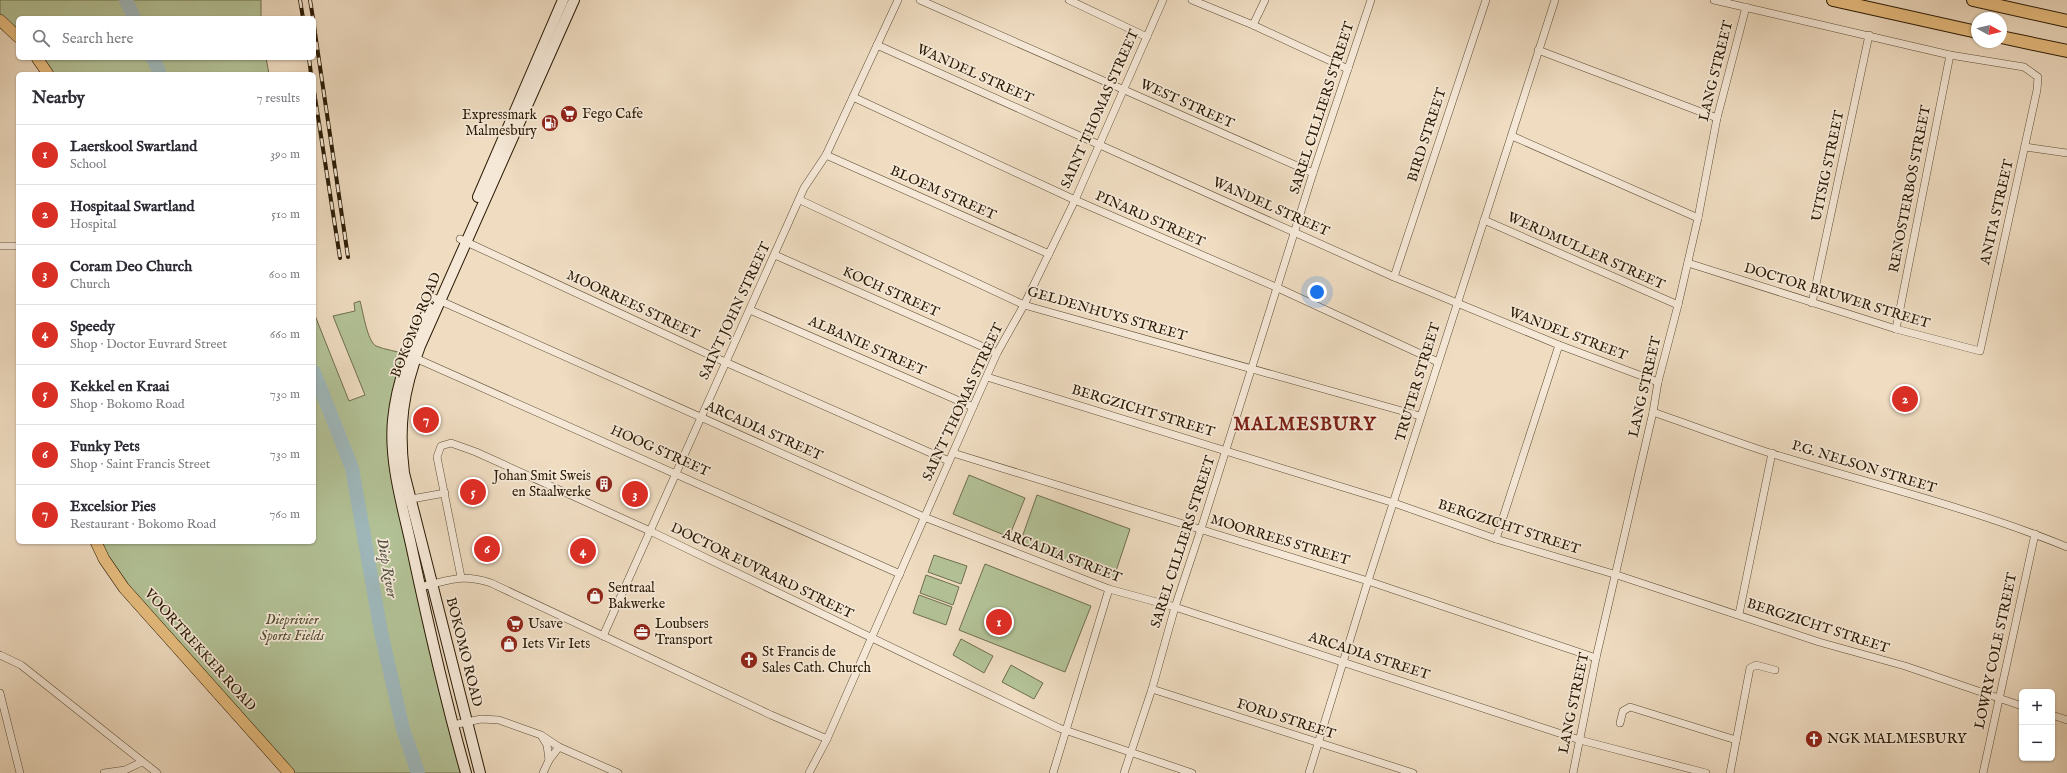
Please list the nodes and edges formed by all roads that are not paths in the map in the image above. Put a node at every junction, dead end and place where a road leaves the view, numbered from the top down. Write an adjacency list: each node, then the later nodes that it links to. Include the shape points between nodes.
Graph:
1 (563, 0): 45 (main road, BOKOMO ROAD)
2 (574, 0): 45 (main road, BOKOMO ROAD)
3 (898, 0): 24 (street, SAINT JOHN STREET)
4 (920, 0): 31 (street, WEST STREET)
5 (1069, 0): 22 (street)
6 (1163, 0): 22 (street, SAINT THOMAS STREET)
7 (1192, 0): 18 (street)
8 (1265, 0): 18 (street)
9 (1371, 0): 29 (street, SAREL CILLIERS STREET)
10 (1486, 0): 51 (street, BIRD STREET)
11 (1555, 0): 25 (street, TRUTER STREET)
12 (1714, 0): 15 (street)
13 (1833, 0): 19 (highway)
14 (1973, 0): 17 (highway)
15 (1746, 7): 21 (street); 33 (street, LANG STREET)
16 (0, 20): 20 (main road)
17 (2067, 22)
18 (1253, 25): 29 (street)
19 (1971, 31)
20 (16, 35)
21 (1869, 35): 27 (street); 54 (street, UITSIG STREET)
22 (1147, 37): 31 (street, SAINT THOMAS STREET)
23 (2007, 38): 26 (highway)
24 (877, 45): 32 (street, SAINT JOHN STREET); 35 (street, WANDEL STREET)
25 (1538, 50): 33 (street); 34 (street, TRUTER STREET)
26 (2067, 51)
27 (1950, 55): 36 (street, ANITA STREET, via 2024,67 2038,77); 59 (street, RENOSTERBOS STREET)
28 (38, 60): 30 (main road)
29 (1348, 69): 39 (street, SAREL CILLIERS STREET)
30 (47, 72)
31 (1124, 90): 35 (street, SAINT THOMAS STREET); 39 (street, WEST STREET)
32 (853, 97): 38 (street, SAINT JOHN STREET); 41 (street, PINARD STREET)
33 (1717, 118): 42 (street, LANG STREET)
34 (1512, 136): 42 (street); 43 (street, TRUTER STREET)
35 (1099, 144): 41 (street, SAINT THOMAS STREET); 44 (street, WANDEL STREET)
36 (2025, 147): 37 (street); 61 (street, ANITA STREET)
37 (2067, 153)
38 (826, 155): 40 (street, SAINT JOHN STREET, via 804,188); 48 (street, BLOEM STREET)
39 (1313, 173): 44 (street, SAREL CILLIERS STREET)
40 (800, 200): 49 (street, SAINT JOHN STREET); 56 (street, GELDENHUYS STREET)
41 (1075, 200): 48 (street, SAINT THOMAS STREET); 52 (street, PINARD STREET)
42 (1698, 218): 50 (street, LANG STREET)
43 (1484, 220): 55 (street, TRUTER STREET); 57 (street, WERDMULLER STREET)
44 (1296, 232): 51 (street, WANDEL STREET); 52 (street, SAREL CILLIERS STREET)
45 (463, 240): 53 (main road, BOKOMO ROAD); 64 (street, MOORREES STREET)
46 (0, 246): 47 (street)
47 (16, 246)
48 (1049, 254): 56 (street, SAINT THOMAS STREET)
49 (775, 255): 58 (street, SAINT JOHN STREET); 62 (street, KOCH STREET)
50 (1688, 263): 54 (street, DOCTOR BRUWER STREET); 57 (street, LANG STREET)
51 (1394, 277): 55 (street, WANDEL STREET)
52 (1278, 288): 65 (street, PINARD STREET); 66 (street, SAREL CILLIERS STREET)
53 (437, 299): 63 (main road, BOKOMO ROAD); 72 (street, ARCADIA STREET)
54 (1812, 303): 59 (street, DOCTOR BRUWER STREET)
55 (1456, 304): 60 (street, WANDEL STREET); 65 (street, TRUTER STREET)
56 (1024, 305): 62 (street, SAINT THOMAS STREET); 66 (street, GELDENHUYS STREET)
57 (1678, 305): 68 (street, LANG STREET)
58 (750, 310): 64 (street, SAINT JOHN STREET); 69 (street, ALBANIE STREET)
59 (1896, 329): 61 (street, DOCTOR BRUWER STREET)
60 (1559, 346): 68 (street, WANDEL STREET); 86 (street)
61 (1980, 351)
62 (997, 353): 67 (street, SAINT THOMAS STREET)
63 (411, 357): 78 (street, HOOG STREET); 80 (main road, BOKOMO ROAD, via 401,425)
64 (725, 362): 72 (street, SAINT JOHN STREET); 77 (street, MOORREES STREET)
65 (1438, 362): 71 (street, TRUTER STREET)
66 (1251, 368): 71 (street, GELDENHUYS STREET); 74 (street, SAREL CILLIERS STREET)
67 (987, 377): 69 (street, SAINT THOMAS STREET); 74 (street, BERGZICHT STREET)
68 (1658, 382): 70 (street, LANG STREET)
69 (973, 407): 75 (street, SAINT THOMAS STREET)
70 (1653, 412): 76 (street, P.G. NELSON STREET); 90 (street, LANG STREET)
71 (1420, 416): 81 (street, TRUTER STREET)
72 (701, 418): 78 (street, SAINT JOHN STREET); 82 (street, ARCADIA STREET)
73 (445, 444): 79 (street, BOKOMO ROAD, via 437,457); 84 (street, DOCTOR EUVRARD STREET, via 458,444)
74 (1226, 450): 81 (street, BERGZICHT STREET); 83 (street, SAREL CILLIERS STREET)
75 (953, 453): 77 (street, SAINT THOMAS STREET); 83 (street, MOORREES STREET)
76 (1772, 453): 85 (street, P.G. NELSON STREET); 97 (street)
77 (949, 461): 82 (street, SAINT THOMAS STREET)
78 (677, 473): 84 (street, SAINT JOHN STREET); 89 (street, HOOG STREET)
79 (445, 492): 80 (street); 91 (street, BOKOMO ROAD)
80 (406, 500): 93 (main road, BOKOMO ROAD); 94 (main road, BOKOMO ROAD)
81 (1394, 503): 86 (street, BERGZICHT STREET); 92 (street, TRUTER STREET)
82 (924, 517): 89 (street, SAINT THOMAS STREET); 95 (street, ARCADIA STREET)
83 (1201, 530): 92 (street, MOORREES STREET); 96 (street, SAREL CILLIERS STREET)
84 (650, 531): 98 (street, SAINT JOHN STREET); 99 (street, DOCTOR EUVRARD STREET)
85 (2035, 534): 88 (street, P.G. NELSON STREET); 106 (street, LOWRY COLE STREET)
86 (1496, 539): 90 (street, BERGZICHT STREET)
87 (97, 544): 126 (main road, VOORTREKKER ROAD, via 124,588)
88 (2067, 547)
89 (900, 574): 99 (street, SAINT THOMAS STREET)
90 (1617, 575): 97 (street, BERGZICHT STREET); 101 (street, LANG STREET)
91 (461, 577): 93 (street); 98 (street, via 491,583)
92 (1368, 581): 101 (street, MOORREES STREET); 102 (street, TRUTER STREET)
93 (432, 584): 94 (street); 110 (main road, BOKOMO ROAD)
94 (420, 587): 112 (main road, BOKOMO ROAD)
95 (1109, 589): 96 (street, ARCADIA STREET); 113 (street)
96 (1175, 607): 102 (street, ARCADIA STREET); 104 (street, SAREL CILLIERS STREET)
97 (1738, 614): 106 (street, BERGZICHT STREET, via 1819,642 1905,666)
98 (603, 636): 115 (street)
99 (871, 637): 113 (street, DOCTOR EUVRARD STREET); 115 (street, SAINT THOMAS STREET)
100 (0, 655): 122 (street, via 21,665)
101 (1596, 658): 116 (street, LANG STREET)
102 (1343, 661): 116 (street, ARCADIA STREET); 118 (street, TRUTER STREET)
103 (1775, 670): 117 (street, via 1756,665 1750,668)
104 (1152, 689): 118 (street, FORD STREET); 120 (street, SAREL CILLIERS STREET)
105 (0, 693): 123 (street)
106 (1999, 699): 107 (street, BERGZICHT STREET); 140 (street, LOWRY COLE STREET)
107 (2019, 705)
108 (2055, 716): 109 (street)
109 (2067, 720)
110 (467, 722): 112 (street); 114 (street, via 488,718); 128 (main road, BOKOMO ROAD)
111 (1620, 723): 117 (street, via 1623,711 1630,708)
112 (453, 725): 127 (main road, BOKOMO ROAD)
113 (1066, 730): 120 (street, DOCTOR EUVRARD STREET); 132 (street)
114 (541, 735): 119 (street); 121 (street, via 547,745)
115 (827, 739): 131 (street, SAINT THOMAS STREET)
116 (1580, 740): 137 (street, LANG STREET); 138 (street, ARCADIA STREET)
117 (1736, 740): 139 (street)
118 (1318, 744): 135 (street, TRUTER STREET); 136 (street, FORD STREET)
119 (559, 747): 121 (street); 130 (street)
120 (1130, 753): 133 (street, SAREL CILLIERS STREET); 134 (street, DOCTOR EUVRARD STREET)
121 (549, 760): 129 (street)
122 (142, 762): 124 (street, via 125,770); 125 (street)
123 (20, 773)
124 (104, 773)
125 (157, 773)
126 (290, 773)
127 (466, 773)
128 (480, 773)
129 (543, 773)
130 (618, 773)
131 (809, 773)
132 (1053, 773)
133 (1124, 773)
134 (1192, 773)
135 (1309, 773)
136 (1413, 773)
137 (1573, 773)
138 (1706, 773)
139 (1730, 773)
140 (1983, 773)

